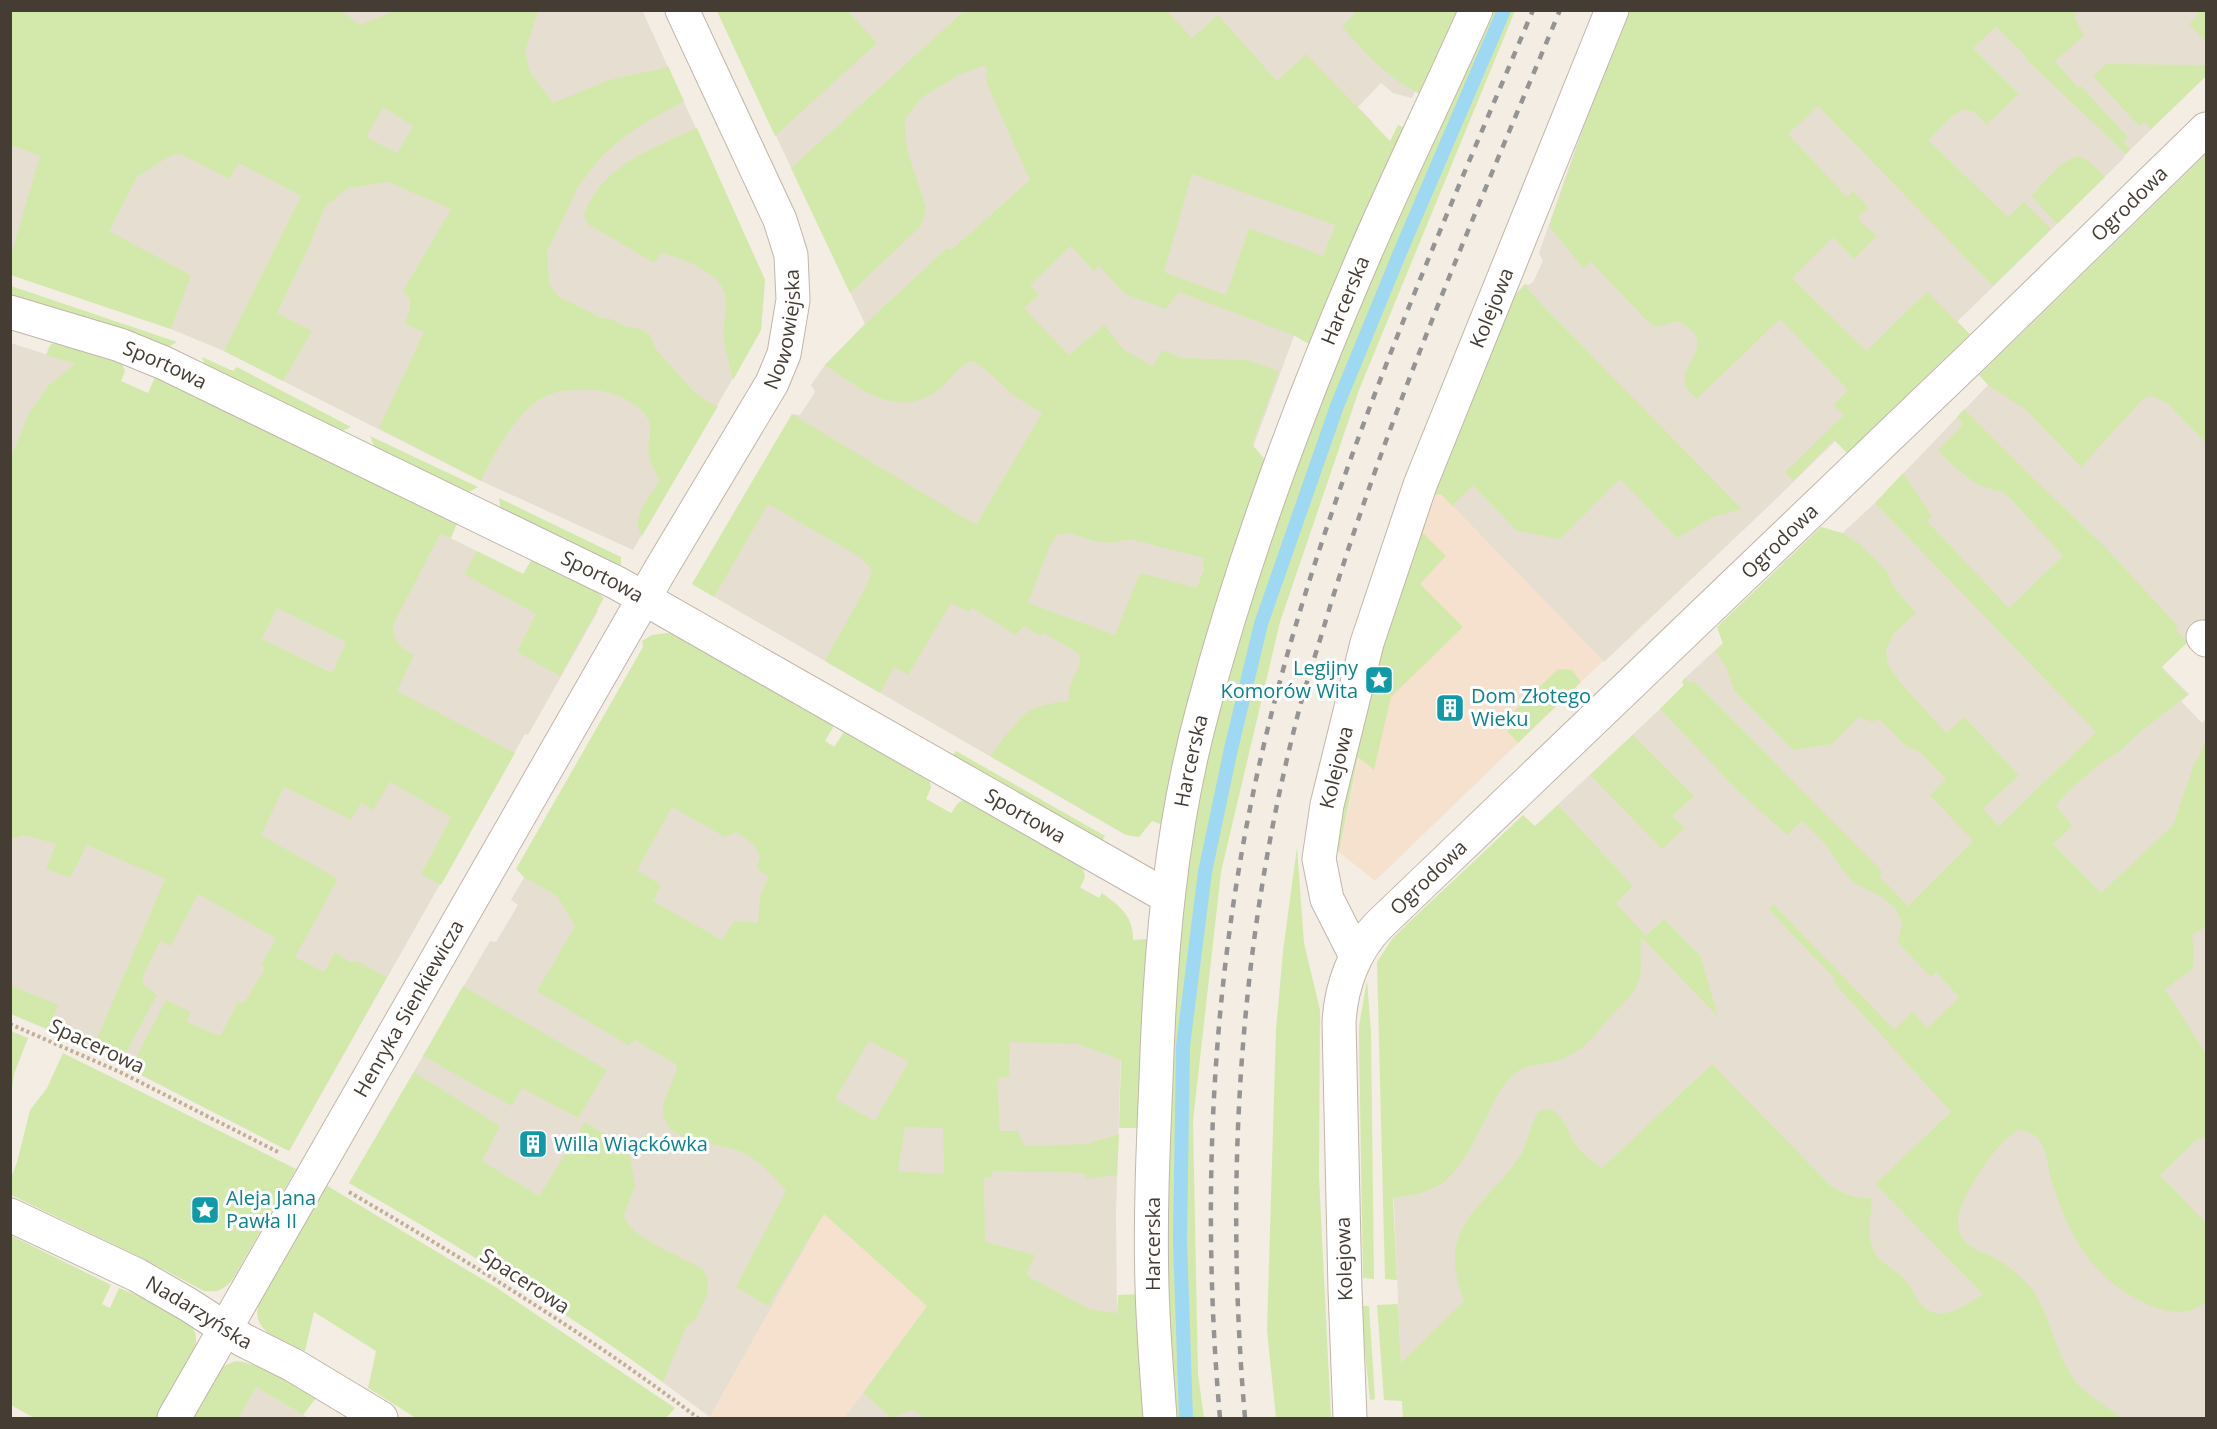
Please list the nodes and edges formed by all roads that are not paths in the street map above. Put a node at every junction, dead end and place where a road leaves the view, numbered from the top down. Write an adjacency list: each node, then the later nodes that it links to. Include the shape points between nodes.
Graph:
1 (682, 10): 6 (street, Nowowiejska, via 782,226 790,255 793,300 784,354 772,383)
2 (1476, 10): 7 (street, Harcerska, via 1366,251 1254,541 1202,711)
3 (1612, 10): 8 (street, Kolejowa, via 1435,445 1367,644 1319,859 1327,899)
4 (2206, 129): 8 (street, Ogrodowa, via 1369,935)
5 (10, 312): 6 (street, Sportowa, via 120,345 164,363)
6 (644, 598): 7 (street, Sportowa); 10 (street, Henryka Sienkiewicza)
7 (1168, 897): 13 (street, Harcerska, via 1159,999 1153,1158 1152,1284)
8 (1356, 957): 14 (street, Kolejowa, via 1340,1003 1339,1022)
9 (10, 1215): 10 (street, Nadarzyńska, via 137,1275)
10 (225, 1327): 11 (street, Henryka Sienkiewicza); 12 (street, Nadarzyńska)
11 (174, 1419)
12 (381, 1419)
13 (1160, 1419)
14 (1350, 1419)

